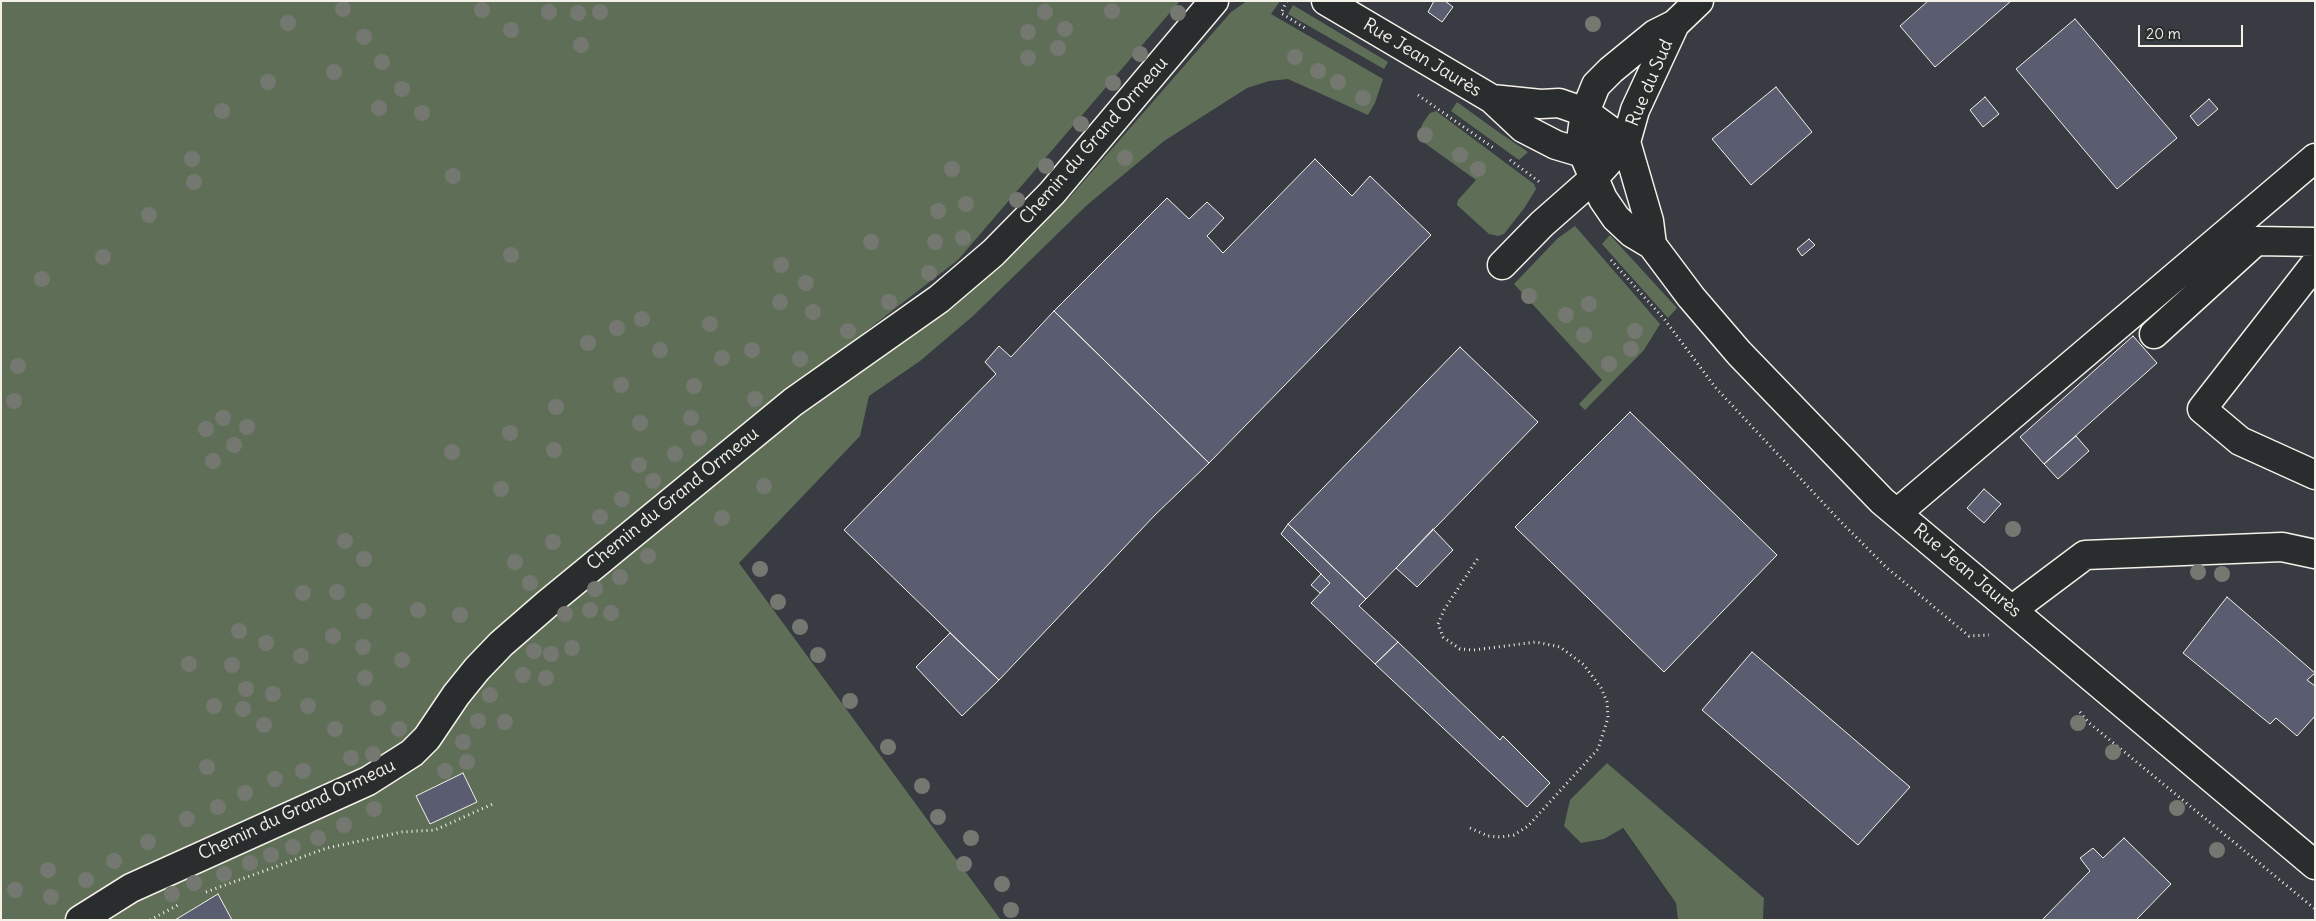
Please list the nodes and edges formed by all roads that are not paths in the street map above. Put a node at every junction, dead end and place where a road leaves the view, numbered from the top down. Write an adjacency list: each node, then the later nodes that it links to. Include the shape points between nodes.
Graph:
1 (1214, 1): 24 (street, Chemin du Grand Ormeau, via 1052,193 993,253 938,299 793,402 547,604 477,669 427,738 412,753 368,781 130,888)
2 (1326, 1): 4 (street, Rue Jean Jaurès)
3 (1699, 1): 5 (street, Rue du Sud)
4 (1358, 9): 7 (street, Rue Jean Jaurès)
5 (1675, 24): 6 (street, Rue du Sud, via 1655,34); 10 (street, Rue du Sud, via 1635,110)
6 (1596, 85): 8 (street, Rue Jean Jaurès); 9 (street, Rue du Sud)
7 (1492, 99): 8 (street, Rue Jean Jaurès); 11 (street, Rue Jean Jaurès, via 1523,128 1556,145)
8 (1559, 103): 9 (street, Rue Jean Jaurès)
9 (1586, 112): 10 (street, Rue Jean Jaurès); 11 (street, Rue du Sud, via 1580,140)
10 (1626, 142): 11 (street); 13 (street); 15 (street, Rue Jean Jaurès, via 1649,222)
11 (1583, 153): 13 (street, Rue Jean Jaurès)
12 (2315, 158): 20 (street)
13 (1593, 179): 15 (street, Rue Jean Jaurès, via 1616,218); 16 (street)
14 (2315, 242): 18 (street, via 2256,240)
15 (1652, 245): 20 (street, Rue Jean Jaurès, via 1739,353)
16 (1502, 264)
17 (2315, 264): 19 (street, via 2202,409 2240,442)
18 (2154, 334)
19 (2315, 475)
20 (1897, 513): 22 (street, Rue Jean Jaurès)
21 (2315, 554): 22 (street, via 2282,546 2084,554)
22 (2013, 609): 23 (street, Rue Jean Jaurès)
23 (2315, 865)
24 (80, 920)

